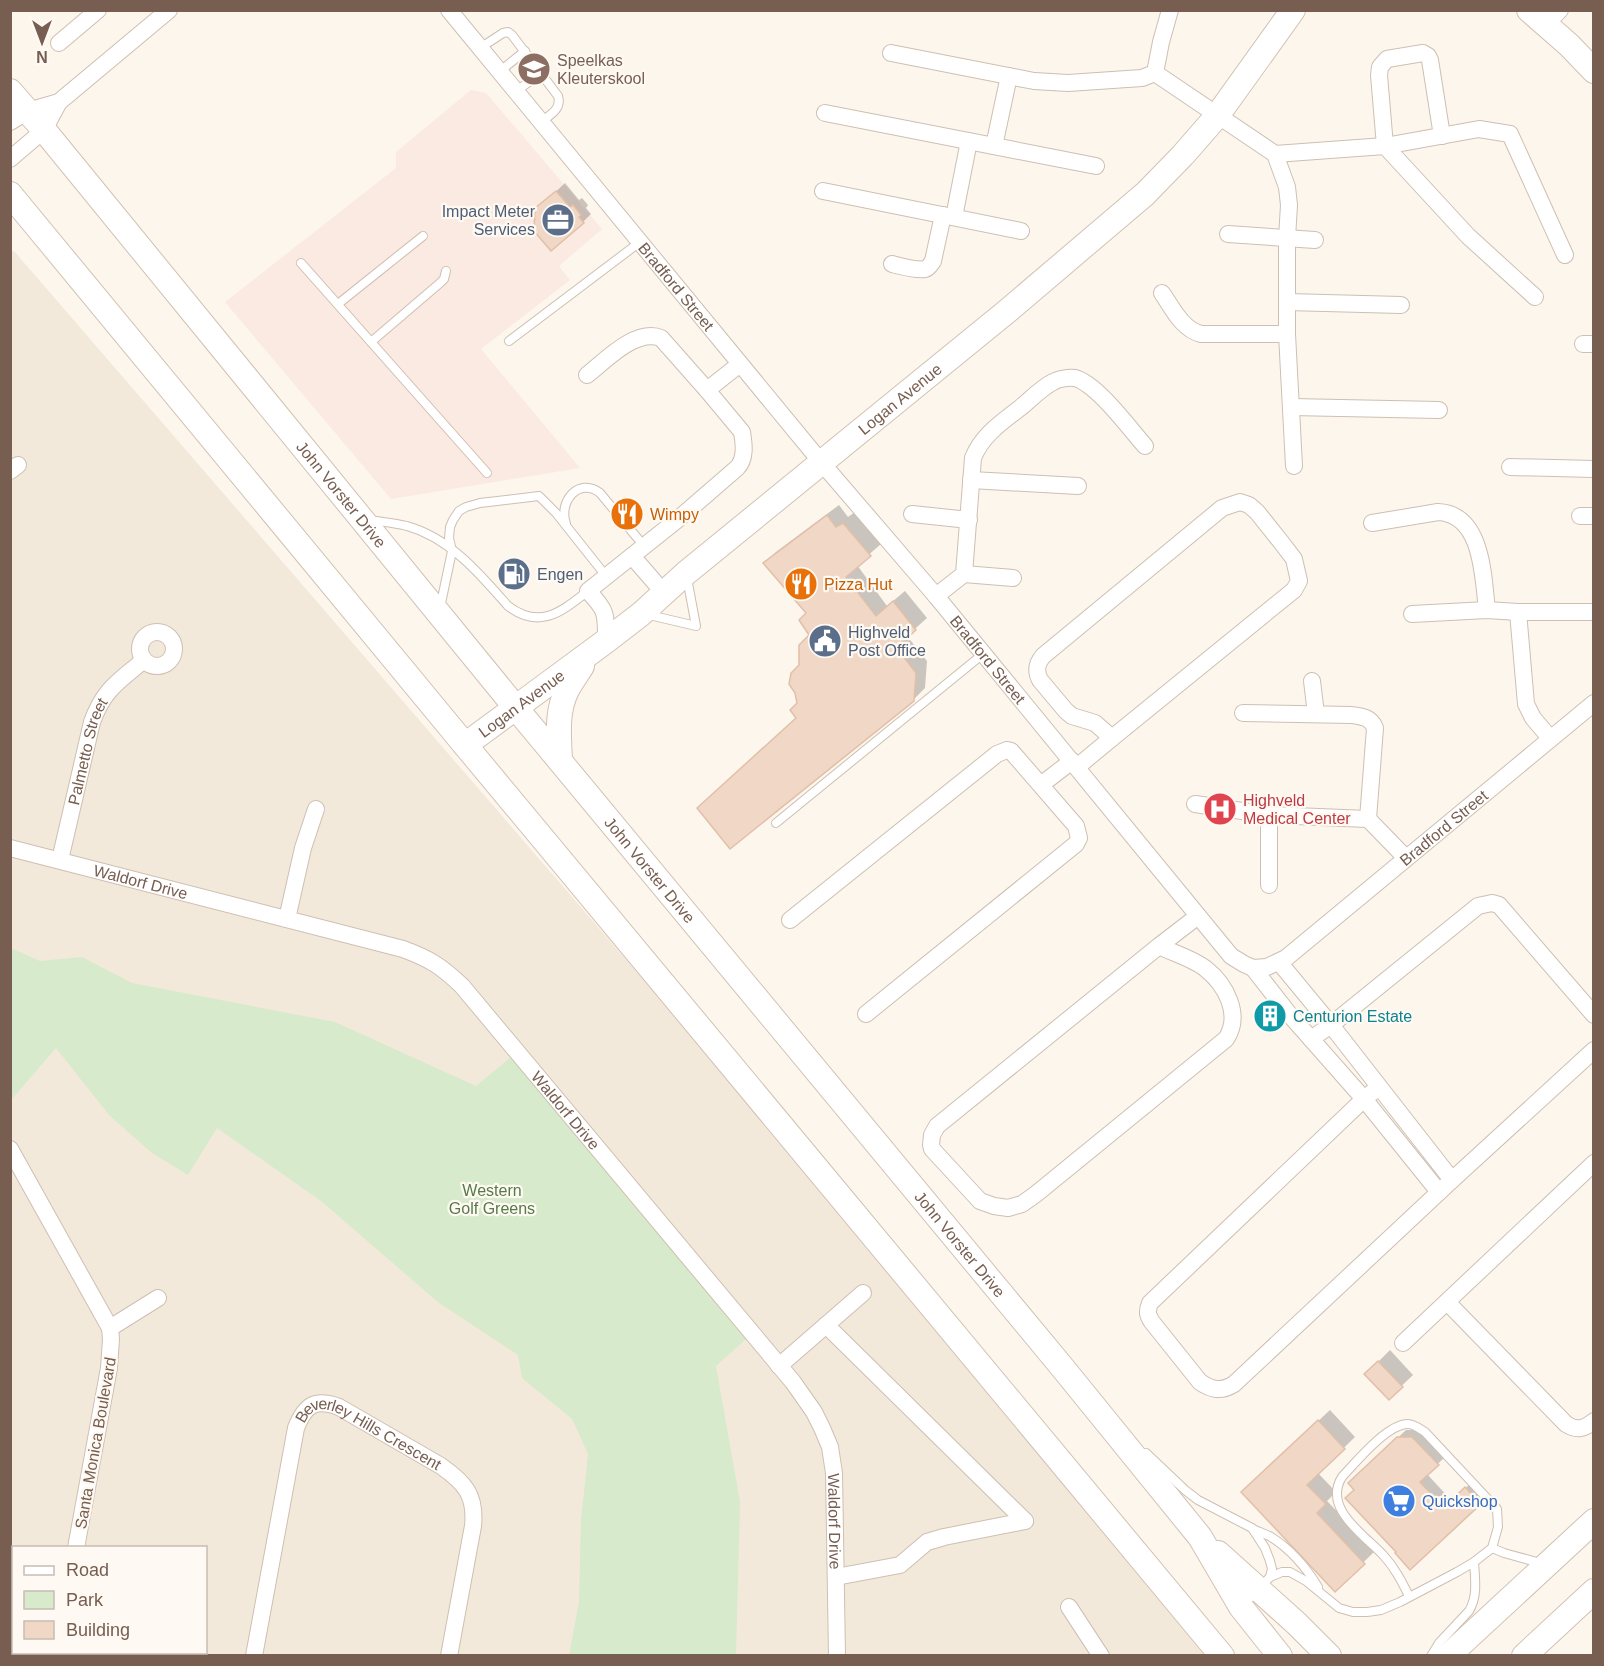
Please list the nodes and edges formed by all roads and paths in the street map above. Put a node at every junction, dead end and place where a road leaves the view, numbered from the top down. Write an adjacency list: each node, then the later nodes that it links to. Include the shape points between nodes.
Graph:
1 (98, 10): 7 (street)
2 (169, 10): 18 (street)
3 (449, 10): 8 (street, Bradford Street)
4 (1170, 10): 14 (street)
5 (1293, 10): 20 (main road, Logan Avenue)
6 (1545, 15): 11 (main road)
7 (59, 43)
8 (480, 48): 9 (lane, via 508,32); 12 (street, Bradford Street)
9 (525, 51): 12 (lane); 13 (lane)
10 (891, 53): 15 (street)
11 (1593, 71)
12 (499, 72): 17 (street, Bradford Street)
13 (541, 73): 17 (lane); 22 (lane, via 560,101 556,110)
14 (1155, 73): 15 (street, via 1142,78 1068,83); 20 (street)
15 (1009, 76): 26 (street)
16 (10, 91): 21 (main road, John Vorster Drive)
17 (515, 92): 22 (street, Bradford Street)
18 (59, 102): 21 (street); 23 (street)
19 (825, 113): 25 (street)
20 (1217, 116): 28 (street); 58 (main road, Logan Avenue, via 1145,194)
21 (19, 117): 23 (main road, John Vorster Drive)
22 (541, 122): 39 (street, Bradford Street)
23 (44, 130): 29 (street); 66 (main road, John Vorster Drive)
24 (1442, 136): 27 (street); 27 (street, via 1428,56 1423,53 1389,57 1380,67 1379,75); 40 (street, via 1479,129 1510,134)
25 (969, 141): 26 (street); 33 (street)
26 (994, 146): 30 (street)
27 (1385, 146): 28 (street); 45 (street, via 1468,236)
28 (1275, 154): 37 (street, via 1287,187)
29 (10, 159)
30 (1096, 166)
31 (823, 190): 33 (street)
32 (10, 194): 95 (main road)
33 (949, 216): 34 (street); 42 (street, via 930,266 920,269)
34 (1021, 231)
35 (1228, 234): 37 (street)
36 (423, 236): 47 (lane)
37 (1287, 238): 38 (street); 46 (street)
38 (1315, 240)
39 (640, 242): 50 (lane); 52 (street, Bradford Street)
40 (1565, 255)
41 (301, 263): 47 (lane)
42 (892, 264)
43 (446, 271): 51 (lane, via 441,283)
44 (1162, 294): 49 (street, via 1193,332)
45 (1535, 297)
46 (1287, 302): 48 (street); 49 (street)
47 (338, 304): 51 (lane)
48 (1401, 305)
49 (1287, 334): 55 (street)
50 (509, 341)
51 (371, 342): 62 (lane)
52 (740, 364): 54 (street); 58 (street, Bradford Street)
53 (587, 375): 54 (street, via 630,342 656,336)
54 (707, 390): 71 (street, via 742,432 742,464)
55 (1291, 407): 56 (street); 59 (street)
56 (1439, 410)
57 (1144, 446): 63 (street, via 1095,390 1068,378 1053,381 991,431 976,448)
58 (821, 462): 72 (main road, Logan Avenue); 78 (street, Bradford Street)
59 (1294, 466)
60 (1510, 467): 61 (street)
61 (1593, 469)
62 (487, 473)
63 (971, 480): 64 (street); 67 (street)
64 (1078, 486)
65 (912, 514): 67 (street)
66 (361, 519): 70 (lane, via 408,526); 82 (main road, John Vorster Drive)
67 (969, 520): 73 (street)
68 (1372, 523): 79 (street, via 1438,512 1456,516 1477,545)
69 (567, 527): 70 (lane, via 539,496 480,503 459,511 453,520 449,538); 71 (lane, via 563,509 568,499 580,489 594,489); 74 (lane)
70 (452, 550): 76 (lane, via 522,615 554,615); 82 (lane)
71 (638, 551): 74 (street); 77 (street)
72 (686, 573): 77 (main road, Logan Avenue); 83 (lane, via 696,626)
73 (964, 574): 75 (street); 78 (street)
74 (606, 576): 76 (street)
75 (1013, 578)
76 (588, 591): 85 (street, via 605,613)
77 (664, 593): 83 (main road, Logan Avenue)
78 (936, 596): 86 (street, Bradford Street)
79 (1487, 610): 80 (street); 84 (street)
80 (1518, 612): 81 (street); 94 (street, via 1526,704)
81 (1593, 612)
82 (439, 614): 90 (main road, John Vorster Drive)
83 (641, 614): 85 (main road, Logan Avenue)
84 (1412, 614)
85 (599, 646): 90 (main road, Logan Avenue); 96 (main road, via 567,690 561,707)
86 (983, 654): 97 (street, Bradford Street); 103 (lane)
87 (144, 660): 106 (street, Palmetto Street, via 115,684 98,705)
88 (1312, 681): 92 (street)
89 (1593, 703): 94 (street, Bradford Street)
90 (516, 708): 95 (main road, Logan Avenue); 96 (main road, John Vorster Drive)
91 (1243, 713): 92 (street)
92 (1316, 714): 102 (street, via 1352,715 1374,724)
93 (1112, 738): 93 (street, via 1095,723 1066,711 1037,675 1039,661 1222,508 1240,502 1249,505 1294,559 1299,576 1297,585); 97 (street)
94 (1550, 738): 105 (street, Bradford Street)
95 (465, 745): 152 (main road)
96 (560, 760): 133 (main road, John Vorster Drive)
97 (1075, 764): 98 (street); 108 (street, Bradford Street)
98 (1042, 784): 110 (street, via 1011,751 997,754); 114 (street, via 1076,826 1076,844)
99 (1195, 804): 101 (street)
100 (316, 809): 109 (street)
101 (1269, 815): 102 (street); 107 (street)
102 (1368, 819): 105 (street)
103 (776, 823)
104 (10, 848): 106 (street, Waldorf Drive)
105 (1406, 858): 112 (street, Bradford Street)
106 (60, 860): 109 (street, Waldorf Drive)
107 (1269, 885)
108 (1198, 916): 111 (street); 113 (street, Bradford Street, via 1235,959)
109 (286, 919): 131 (street, Waldorf Drive, via 403,950 446,970)
110 (790, 920)
111 (1159, 946): 111 (street, via 1205,967 1217,979 1233,1014 1232,1030 1226,1039 1022,1204 1008,1208 980,1201 932,1149 937,1126)
112 (1279, 962): 113 (street, Bradford Street); 116 (street)
113 (1253, 968): 117 (street)
114 (866, 1014)
115 (1593, 1016): 116 (street, via 1499,905 1492,903 1478,906)
116 (1331, 1025): 117 (street); 119 (street)
117 (1311, 1039): 120 (street)
118 (1593, 1050): 123 (street)
119 (1379, 1087): 120 (street); 123 (street)
120 (1364, 1099): 124 (street); 124 (street, via 1150,1303 1148,1315 1200,1382 1218,1390 1234,1384)
121 (10, 1149): 129 (street, Santa Monica Boulevard)
122 (1593, 1163): 127 (street)
123 (1452, 1180): 124 (street)
124 (1439, 1192)
125 (863, 1293): 128 (street)
126 (158, 1298): 129 (street)
127 (1447, 1302): 130 (street); 132 (street, via 1566,1424 1576,1430)
128 (826, 1325): 131 (street); 141 (street, via 1024,1521 944,1536 927,1542 900,1565)
129 (110, 1328): 137 (street, Santa Monica Boulevard, via 109,1368)
130 (1403, 1343)
131 (779, 1366): 141 (street, Waldorf Drive, via 814,1412 830,1447)
132 (1593, 1421)
133 (1124, 1444): 135 (lane, via 1139,1446 1192,1495); 136 (main road, John Vorster Drive)
134 (1593, 1521): 140 (main road)
135 (1252, 1528): 142 (lane, via 1272,1569); 144 (lane, via 1271,1536 1292,1554)
136 (1200, 1537): 142 (main road); 147 (main road, John Vorster Drive)
137 (76, 1546)
138 (1492, 1548): 139 (lane); 140 (lane); 145 (lane, via 1499,1519 1488,1498 1425,1432 1406,1424 1391,1430 1342,1477 1337,1499 1353,1527 1392,1566)
139 (1474, 1562): 145 (lane); 155 (lane, via 1473,1606)
140 (1545, 1564): 156 (main road)
141 (836, 1577): 150 (street, Waldorf Drive)
142 (1264, 1583): 144 (lane, via 1282,1572 1290,1572); 147 (lane); 154 (main road)
143 (1593, 1591): 157 (main road)
144 (1323, 1595): 145 (lane, via 1339,1608 1353,1612 1381,1610)
145 (1409, 1596)
146 (1069, 1607): 151 (street)
147 (1241, 1607): 153 (main road, John Vorster Drive)
148 (254, 1656): 149 (street, Beverley Hills Crescent, via 296,1428 301,1416 318,1403 339,1407 441,1466 466,1488 474,1519)
149 (449, 1656)
150 (837, 1656)
151 (1101, 1656)
152 (1222, 1656)
153 (1280, 1656)
154 (1329, 1656)
155 (1431, 1656)
156 (1448, 1656)
157 (1524, 1656)

